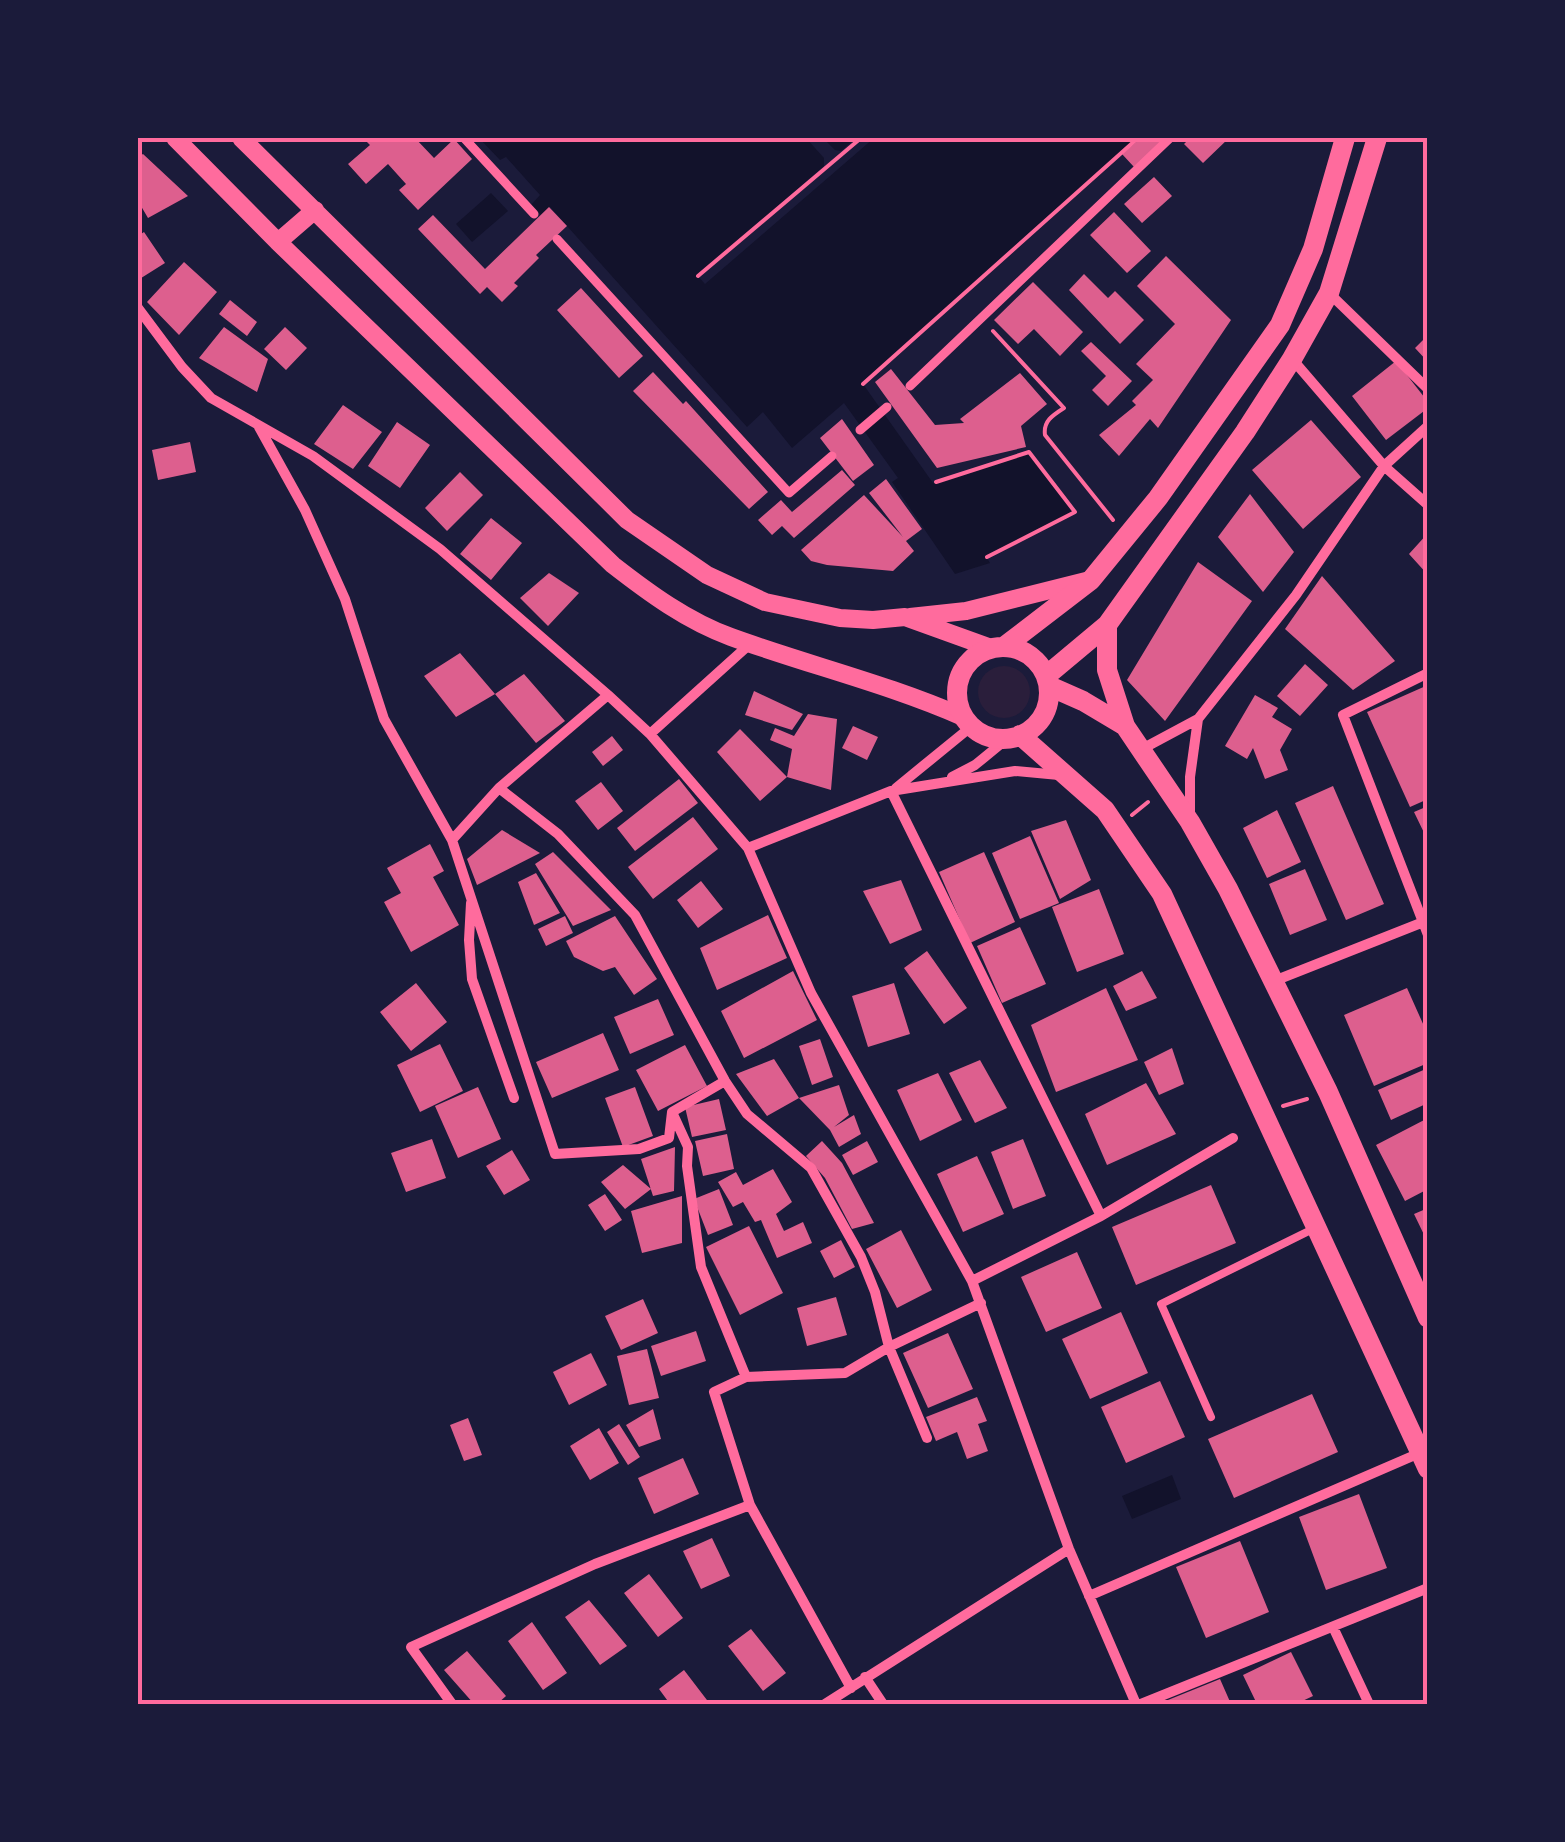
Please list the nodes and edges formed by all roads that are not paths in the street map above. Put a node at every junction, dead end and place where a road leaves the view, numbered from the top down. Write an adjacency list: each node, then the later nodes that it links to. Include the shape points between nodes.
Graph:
1 (175, 138): 10 (street)
2 (241, 138): 7 (street)
3 (464, 138): 8 (street)
4 (1170, 138): 14 (street)
5 (1345, 138): 23 (main road, via 1313,249 1280,325)
6 (1377, 138): 11 (main road)
7 (315, 210): 10 (street); 24 (street, via 628,520 688,563 791,610)
8 (534, 214)
9 (557, 239): 20 (street, via 789,493)
10 (278, 242): 26 (street, via 613,565 654,597)
11 (1329, 292): 13 (main road); 15 (street)
12 (138, 308): 17 (street, via 211,398)
13 (1292, 359): 21 (street); 25 (main road)
14 (910, 386)
15 (1428, 389)
16 (887, 407): 19 (street)
17 (258, 426): 30 (street, via 314,456 440,549); 42 (street, via 345,599 384,718)
18 (1428, 426): 21 (street)
19 (860, 430)
20 (832, 456)
21 (1384, 466): 22 (street); 31 (street, via 1296,595)
22 (1428, 506)
23 (1091, 580): 24 (street, via 966,610); 27 (main road)
24 (904, 617): 27 (street)
25 (1107, 625): 29 (main road); 33 (main road, via 1107,670)
26 (752, 643): 32 (street, via 913,696); 34 (street)
27 (998, 647): 29 (main road, via 1032,656); 32 (main road, via 978,654 960,676 957,689)
28 (1428, 673): 45 (street, via 1342,716)
29 (1048, 681): 33 (main road); 35 (main road, via 1043,716)
30 (608, 695): 34 (street); 39 (street)
31 (1198, 719): 36 (street); 41 (street)
32 (968, 722): 35 (main road, via 982,734); 40 (street)
33 (1126, 726): 36 (main road)
34 (650, 734): 43 (street)
35 (1014, 737): 37 (main road); 38 (street)
36 (1141, 750): 41 (main road)
37 (1074, 779): 38 (street, via 1015,771); 53 (main road, via 1105,810 1162,894)
38 (943, 782): 40 (street)
39 (499, 788): 42 (street); 48 (street, via 558,834 634,914)
40 (891, 791): 43 (street); 52 (street)
41 (1190, 822): 47 (main road)
42 (452, 840): 44 (street)
43 (748, 848): 54 (street, via 812,993)
44 (471, 897): 49 (street, via 472,979); 50 (street, via 555,1154 638,1149 669,1138)
45 (1425, 922): 46 (street); 47 (street)
46 (1428, 935)
47 (1273, 981): 55 (main road)
48 (725, 1082): 50 (street); 58 (street, via 747,1114 811,1168 861,1257)
49 (514, 1098)
50 (672, 1112): 59 (street, via 688,1146 701,1267)
51 (1233, 1138): 52 (street)
52 (1101, 1216): 54 (street)
53 (1316, 1228): 60 (lane, via 1161,1304); 62 (main road)
54 (972, 1281): 56 (street)
55 (1420, 1283): 57 (main road)
56 (981, 1303): 58 (street); 64 (street)
57 (1428, 1318)
58 (888, 1347): 59 (street, via 844,1373); 61 (street)
59 (746, 1378): 63 (street, via 714,1392)
60 (1211, 1418)
61 (928, 1438)
62 (1425, 1461): 66 (street)
63 (750, 1506): 69 (street); 70 (street, via 595,1564 411,1647)
64 (1068, 1548): 66 (street); 68 (street)
65 (1428, 1588): 67 (street)
66 (1089, 1596): 73 (street)
67 (1333, 1627): 73 (street); 74 (street)
68 (865, 1678): 69 (street); 72 (street)
69 (852, 1688): 71 (street)
70 (452, 1704)
71 (825, 1704)
72 (883, 1704)
73 (1138, 1704)
74 (1369, 1704)

